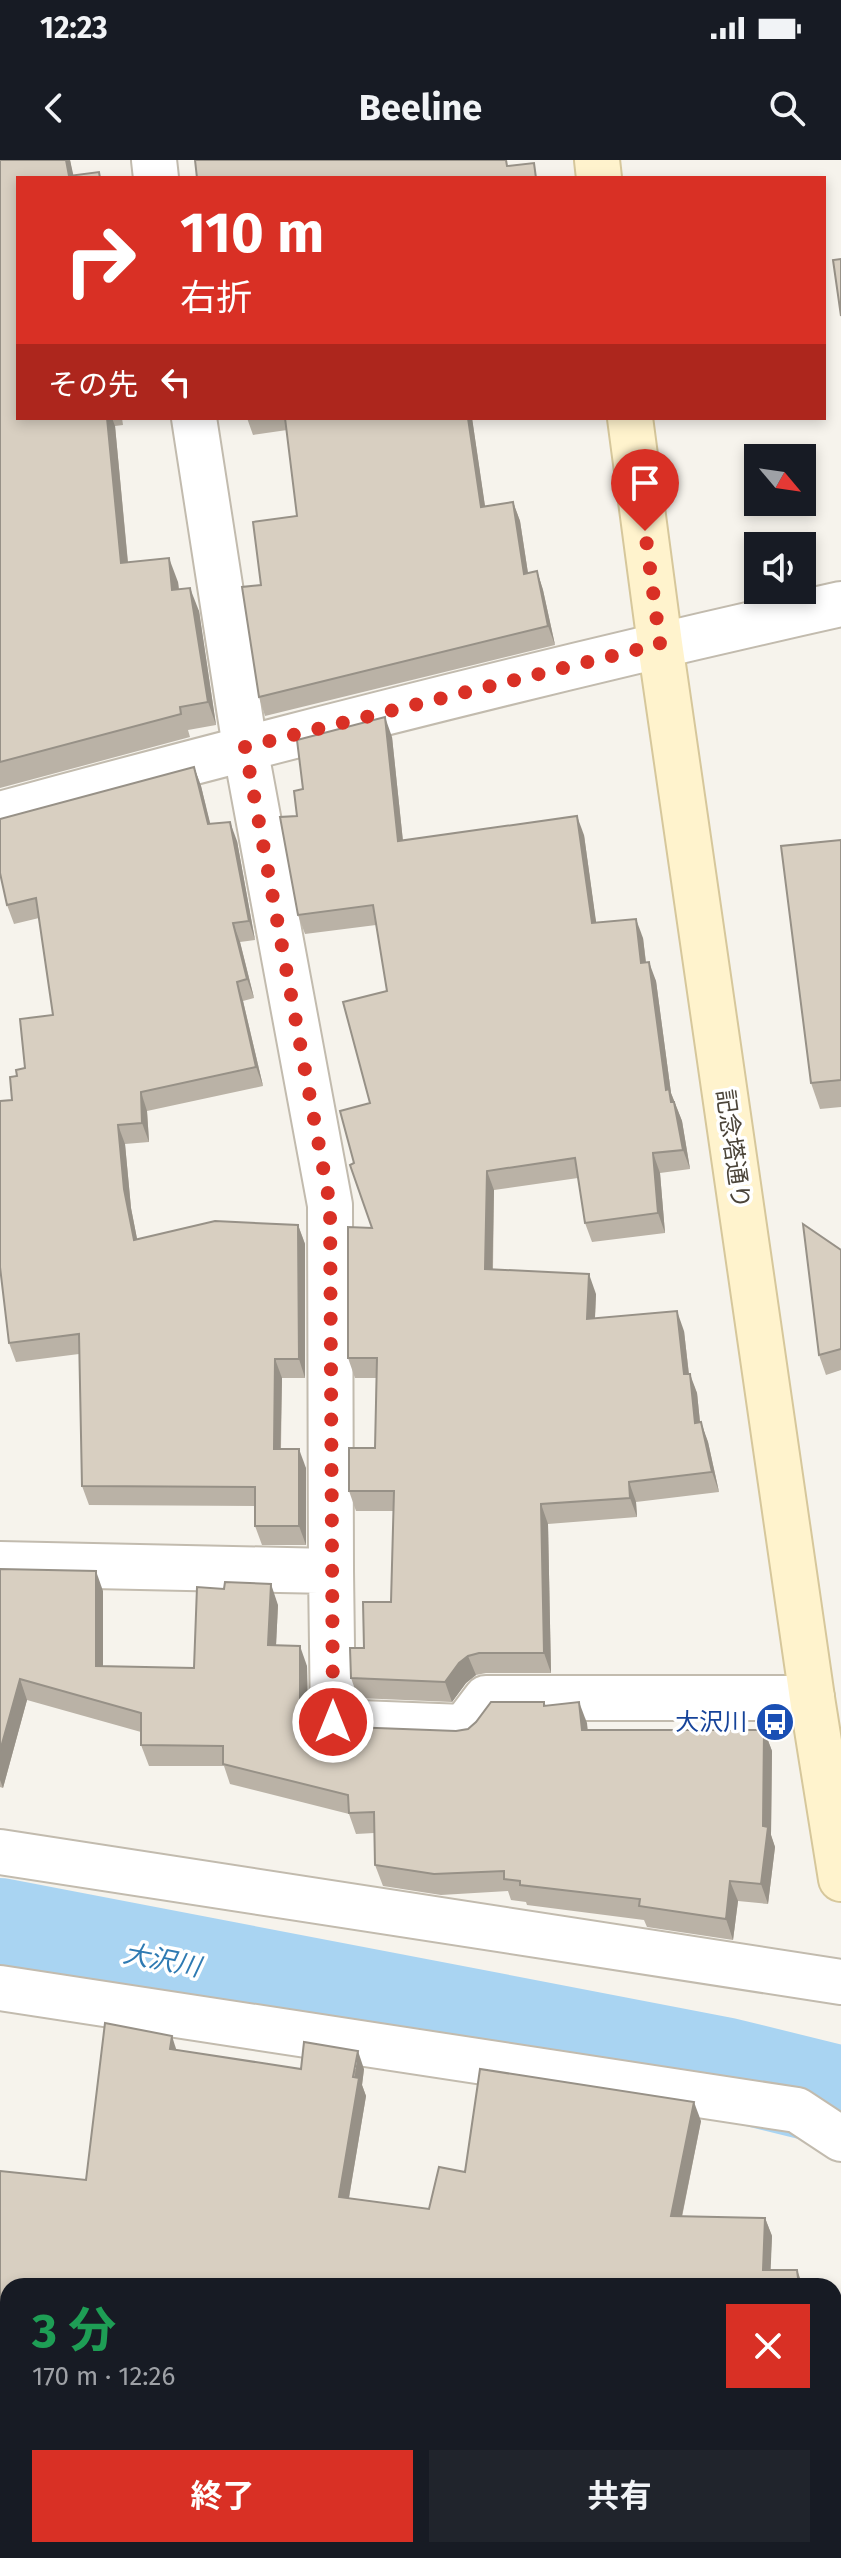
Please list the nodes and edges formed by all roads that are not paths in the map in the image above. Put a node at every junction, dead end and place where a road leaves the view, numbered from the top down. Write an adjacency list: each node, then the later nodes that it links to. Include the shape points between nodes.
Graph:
1 (194, 420): 5 (street)
2 (630, 420): 4 (street, 記念塔通り)
3 (841, 604): 4 (street)
4 (660, 644): 5 (street); 9 (street, 記念塔通り)
5 (245, 747): 6 (street); 8 (street, via 330,1205)
6 (0, 814)
7 (1, 1554): 8 (street)
8 (331, 1571): 9 (street, via 333,1722 464,1727 486,1698)
9 (812, 1698): 11 (street, 記念塔通り)
10 (0, 1852): 12 (street)
11 (841, 1879)
12 (841, 1982)
13 (0, 1988): 14 (street, via 797,2110)
14 (841, 2139)

